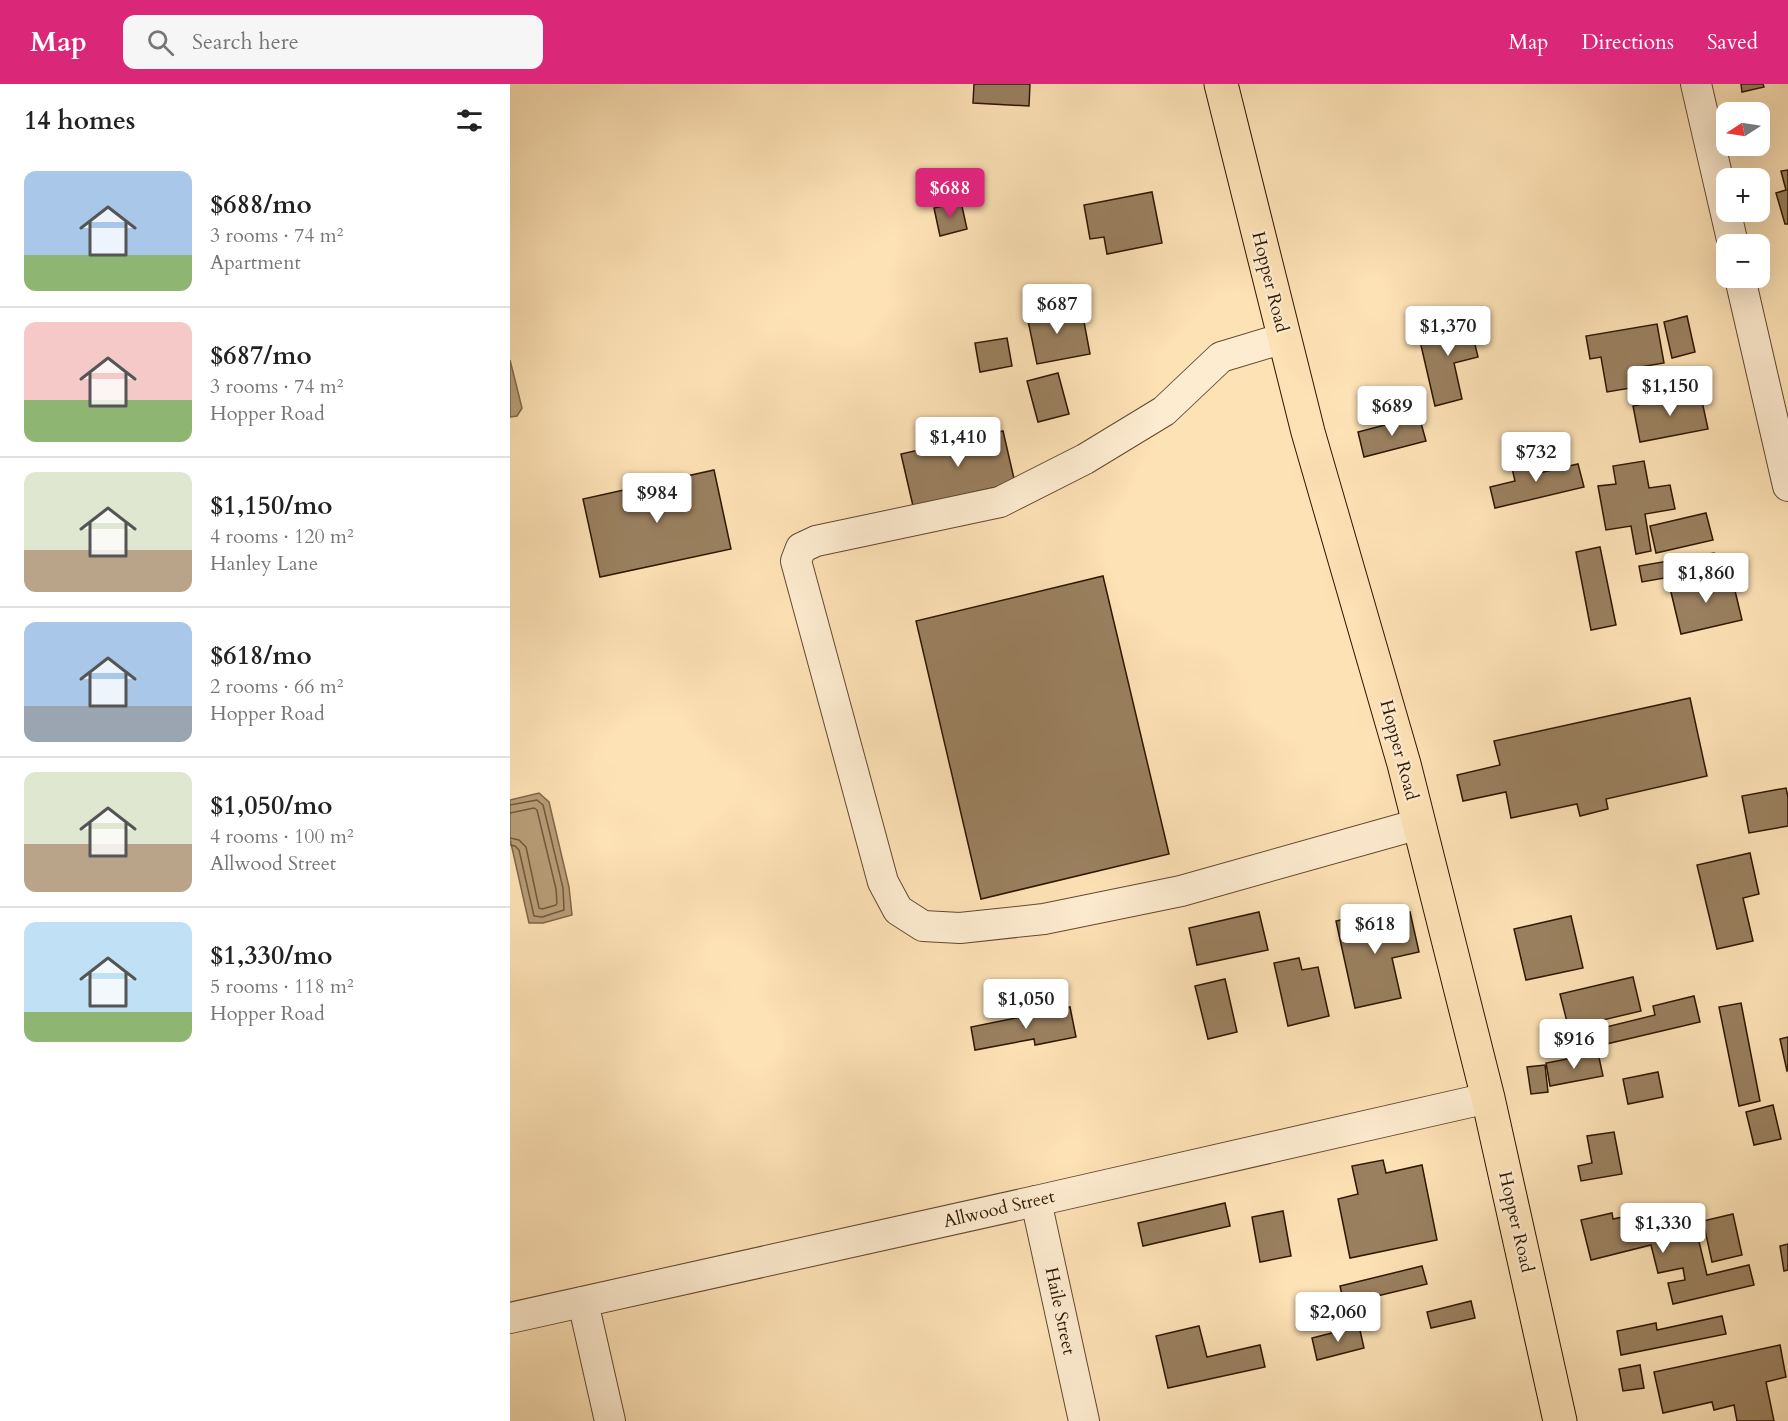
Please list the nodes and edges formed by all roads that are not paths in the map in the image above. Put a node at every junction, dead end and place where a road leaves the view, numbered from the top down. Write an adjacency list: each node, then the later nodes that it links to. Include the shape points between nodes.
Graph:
1 (1221, 84): 5 (main road, Hopper Road)
2 (1696, 84): 3 (street)
3 (1731, 234)
4 (1742, 288): 6 (street)
5 (1284, 338): 7 (main road, Hopper Road); 7 (street, via 1221,357 1164,411 1085,459 1000,502 801,548 796,561 883,882 898,910 923,926 960,928 1044,919 1181,891)
6 (1788, 486)
7 (1419, 824): 8 (main road, Hopper Road)
8 (1488, 1098): 9 (street, Allwood Street); 14 (main road, Hopper Road)
9 (1036, 1201): 10 (street, Allwood Street); 13 (street, Haile Street)
10 (583, 1302): 11 (street, Allwood Street); 12 (street)
11 (510, 1318)
12 (610, 1421)
13 (1084, 1421)
14 (1560, 1421)

